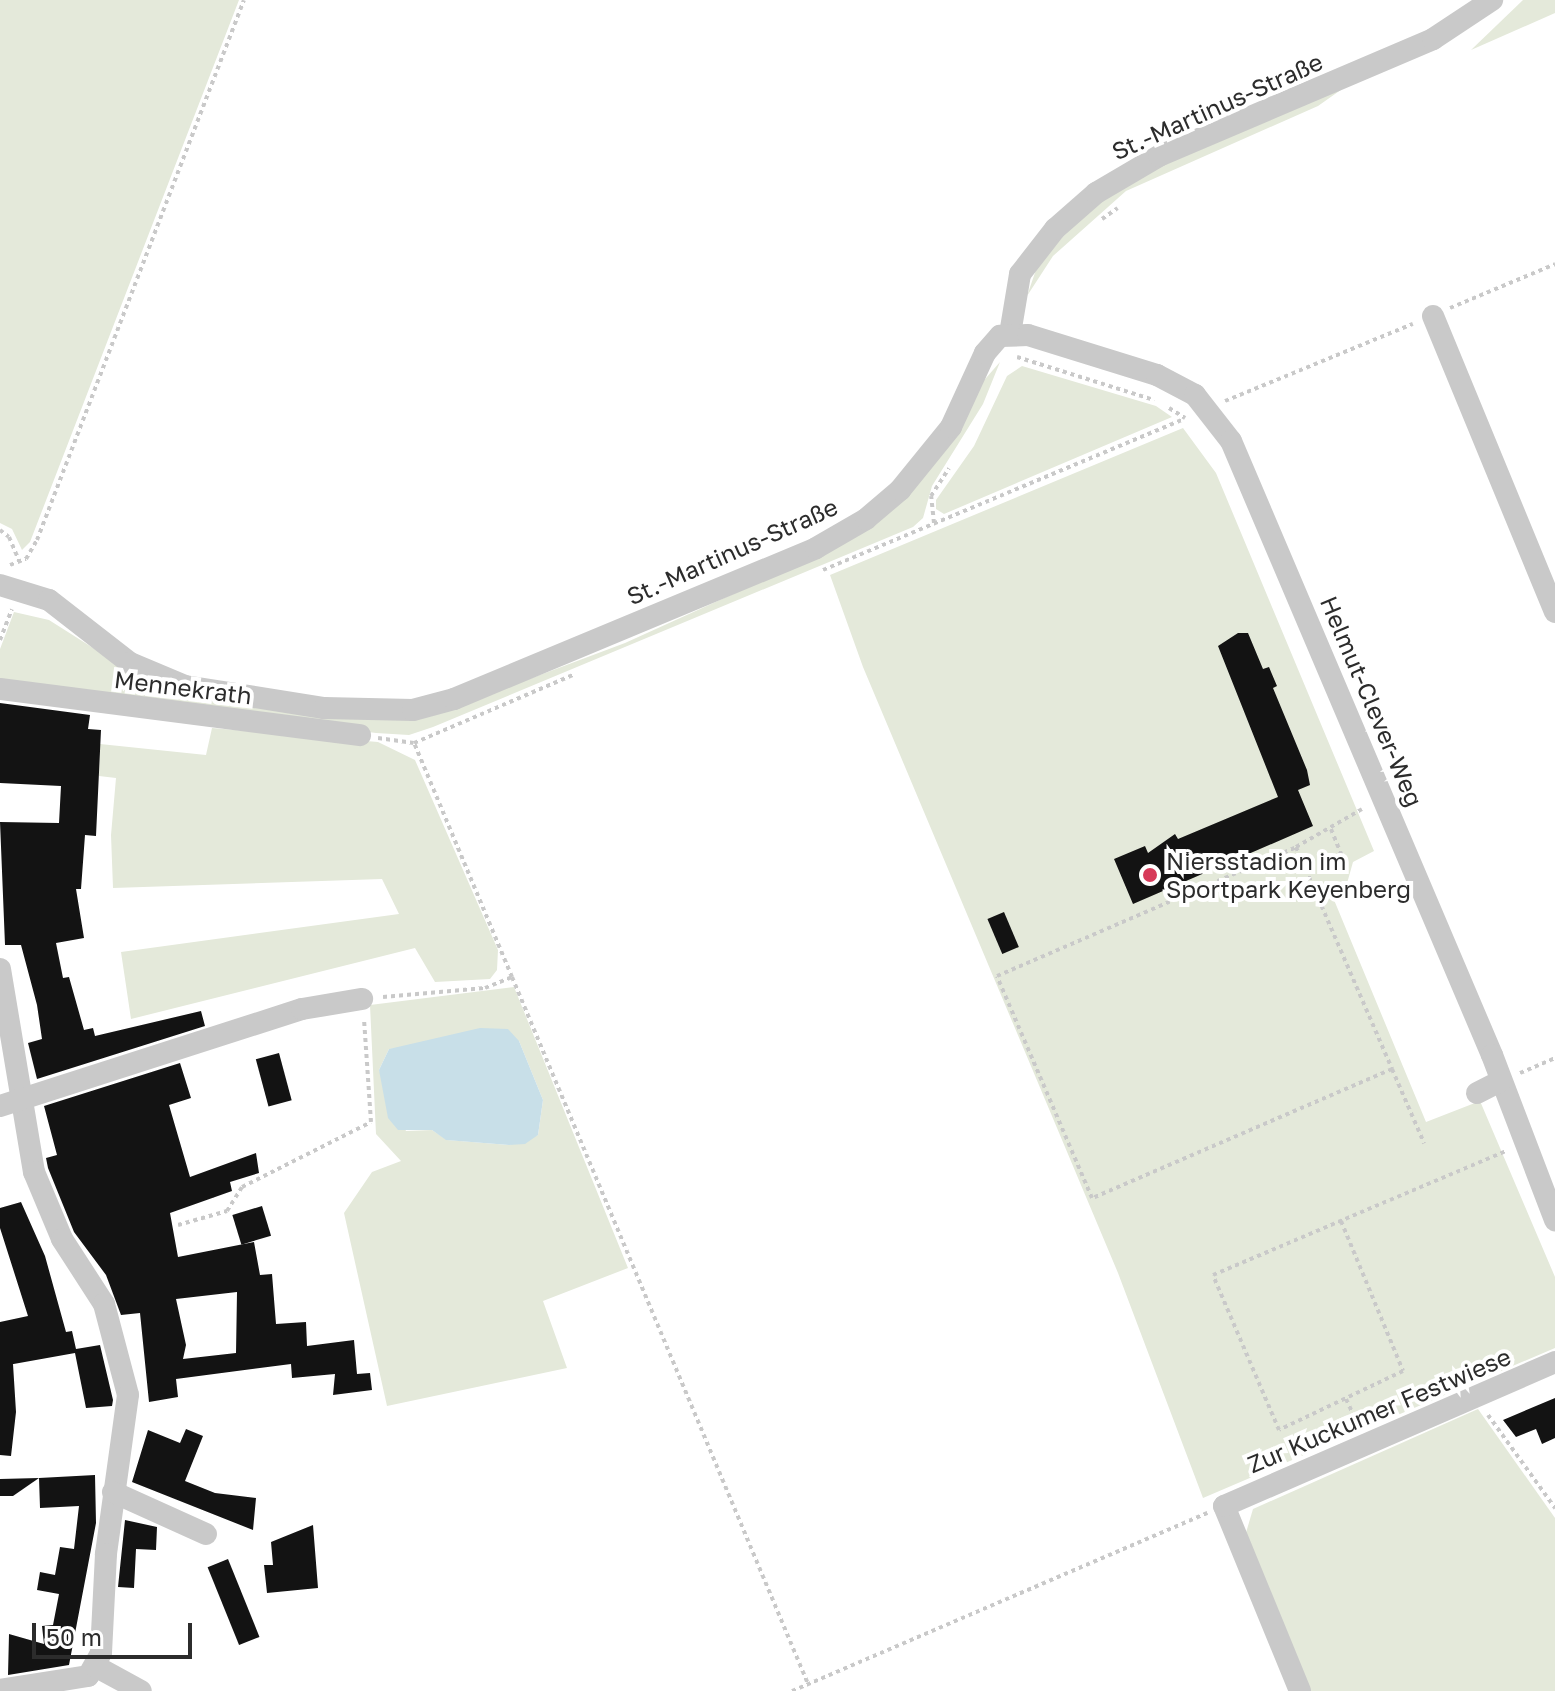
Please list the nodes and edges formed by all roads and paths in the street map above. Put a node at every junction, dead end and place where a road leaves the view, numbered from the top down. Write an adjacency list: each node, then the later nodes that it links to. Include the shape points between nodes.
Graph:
1 (244, 0): 14 (path, via 37,540 26,559)
2 (1492, 0): 7 (street, St.-Martinus-Straße, via 1433,39 1159,156 1096,193 1045,240 1020,274)
3 (1125, 203): 4 (path)
4 (1100, 220)
5 (1555, 264): 6 (path)
6 (1433, 316): 8 (path); 16 (street)
7 (1013, 334): 8 (street, Helmut-Clever-Weg, via 1157,375); 9 (path, via 1007,354 1158,401); 15 (street, St.-Martinus-Straße, via 991,342 951,427 866,519 816,548 454,699 413,710 324,708 185,686 130,663 49,600)
8 (1208, 408): 31 (street, Helmut-Clever-Weg, via 1223,425 1258,499)
9 (1185, 418): 10 (path); 12 (path)
10 (1194, 427)
11 (953, 462): 13 (path, via 931,496)
12 (992, 499)
13 (934, 523)
14 (0, 569)
15 (0, 585)
16 (1555, 612)
17 (0, 689): 18 (street, Mennekrath)
18 (360, 735)
19 (414, 743): 27 (path)
20 (1356, 795): 21 (path)
21 (1362, 809): 22 (path); 23 (path, via 1333,822)
22 (1368, 823)
23 (1331, 829): 24 (path); 25 (path)
24 (1296, 847): 30 (path); 30 (path, via 997,976 1092,1198)
25 (1345, 864)
26 (0, 969): 33 (street)
27 (512, 977): 28 (path, via 485,988); 48 (path)
28 (362, 999): 33 (street, via 302,1009); 38 (path, via 371,1122 242,1187 227,1211)
29 (1555, 1058): 31 (path)
30 (1392, 1069): 34 (path)
31 (1501, 1081): 32 (street); 35 (street, Helmut-Clever-Weg)
32 (1477, 1093)
33 (10, 1103): 43 (street, via 46,1205 104,1304 124,1365 128,1418)
34 (1424, 1143)
35 (1523, 1144): 36 (street, Helmut-Clever-Weg); 37 (path)
36 (1555, 1220)
37 (1341, 1221): 41 (path, via 1403,1371); 41 (path, via 1213,1275 1279,1430)
38 (178, 1225)
39 (1555, 1362): 40 (street, Zur Kuckumer Festwiese)
40 (1475, 1397): 42 (street, Zur Kuckumer Festwiese); 45 (path)
41 (1346, 1398): 42 (path)
42 (1366, 1444): 44 (street, Zur Kuckumer Festwiese)
43 (113, 1492): 46 (street); 47 (street, via 101,1653)
44 (1224, 1506): 48 (path); 52 (street)
45 (1555, 1508)
46 (206, 1534)
47 (95, 1666): 49 (street, via 88,1676); 50 (street)
48 (808, 1684): 51 (path)
49 (0, 1690)
50 (141, 1691)
51 (792, 1691)
52 (1300, 1691)

